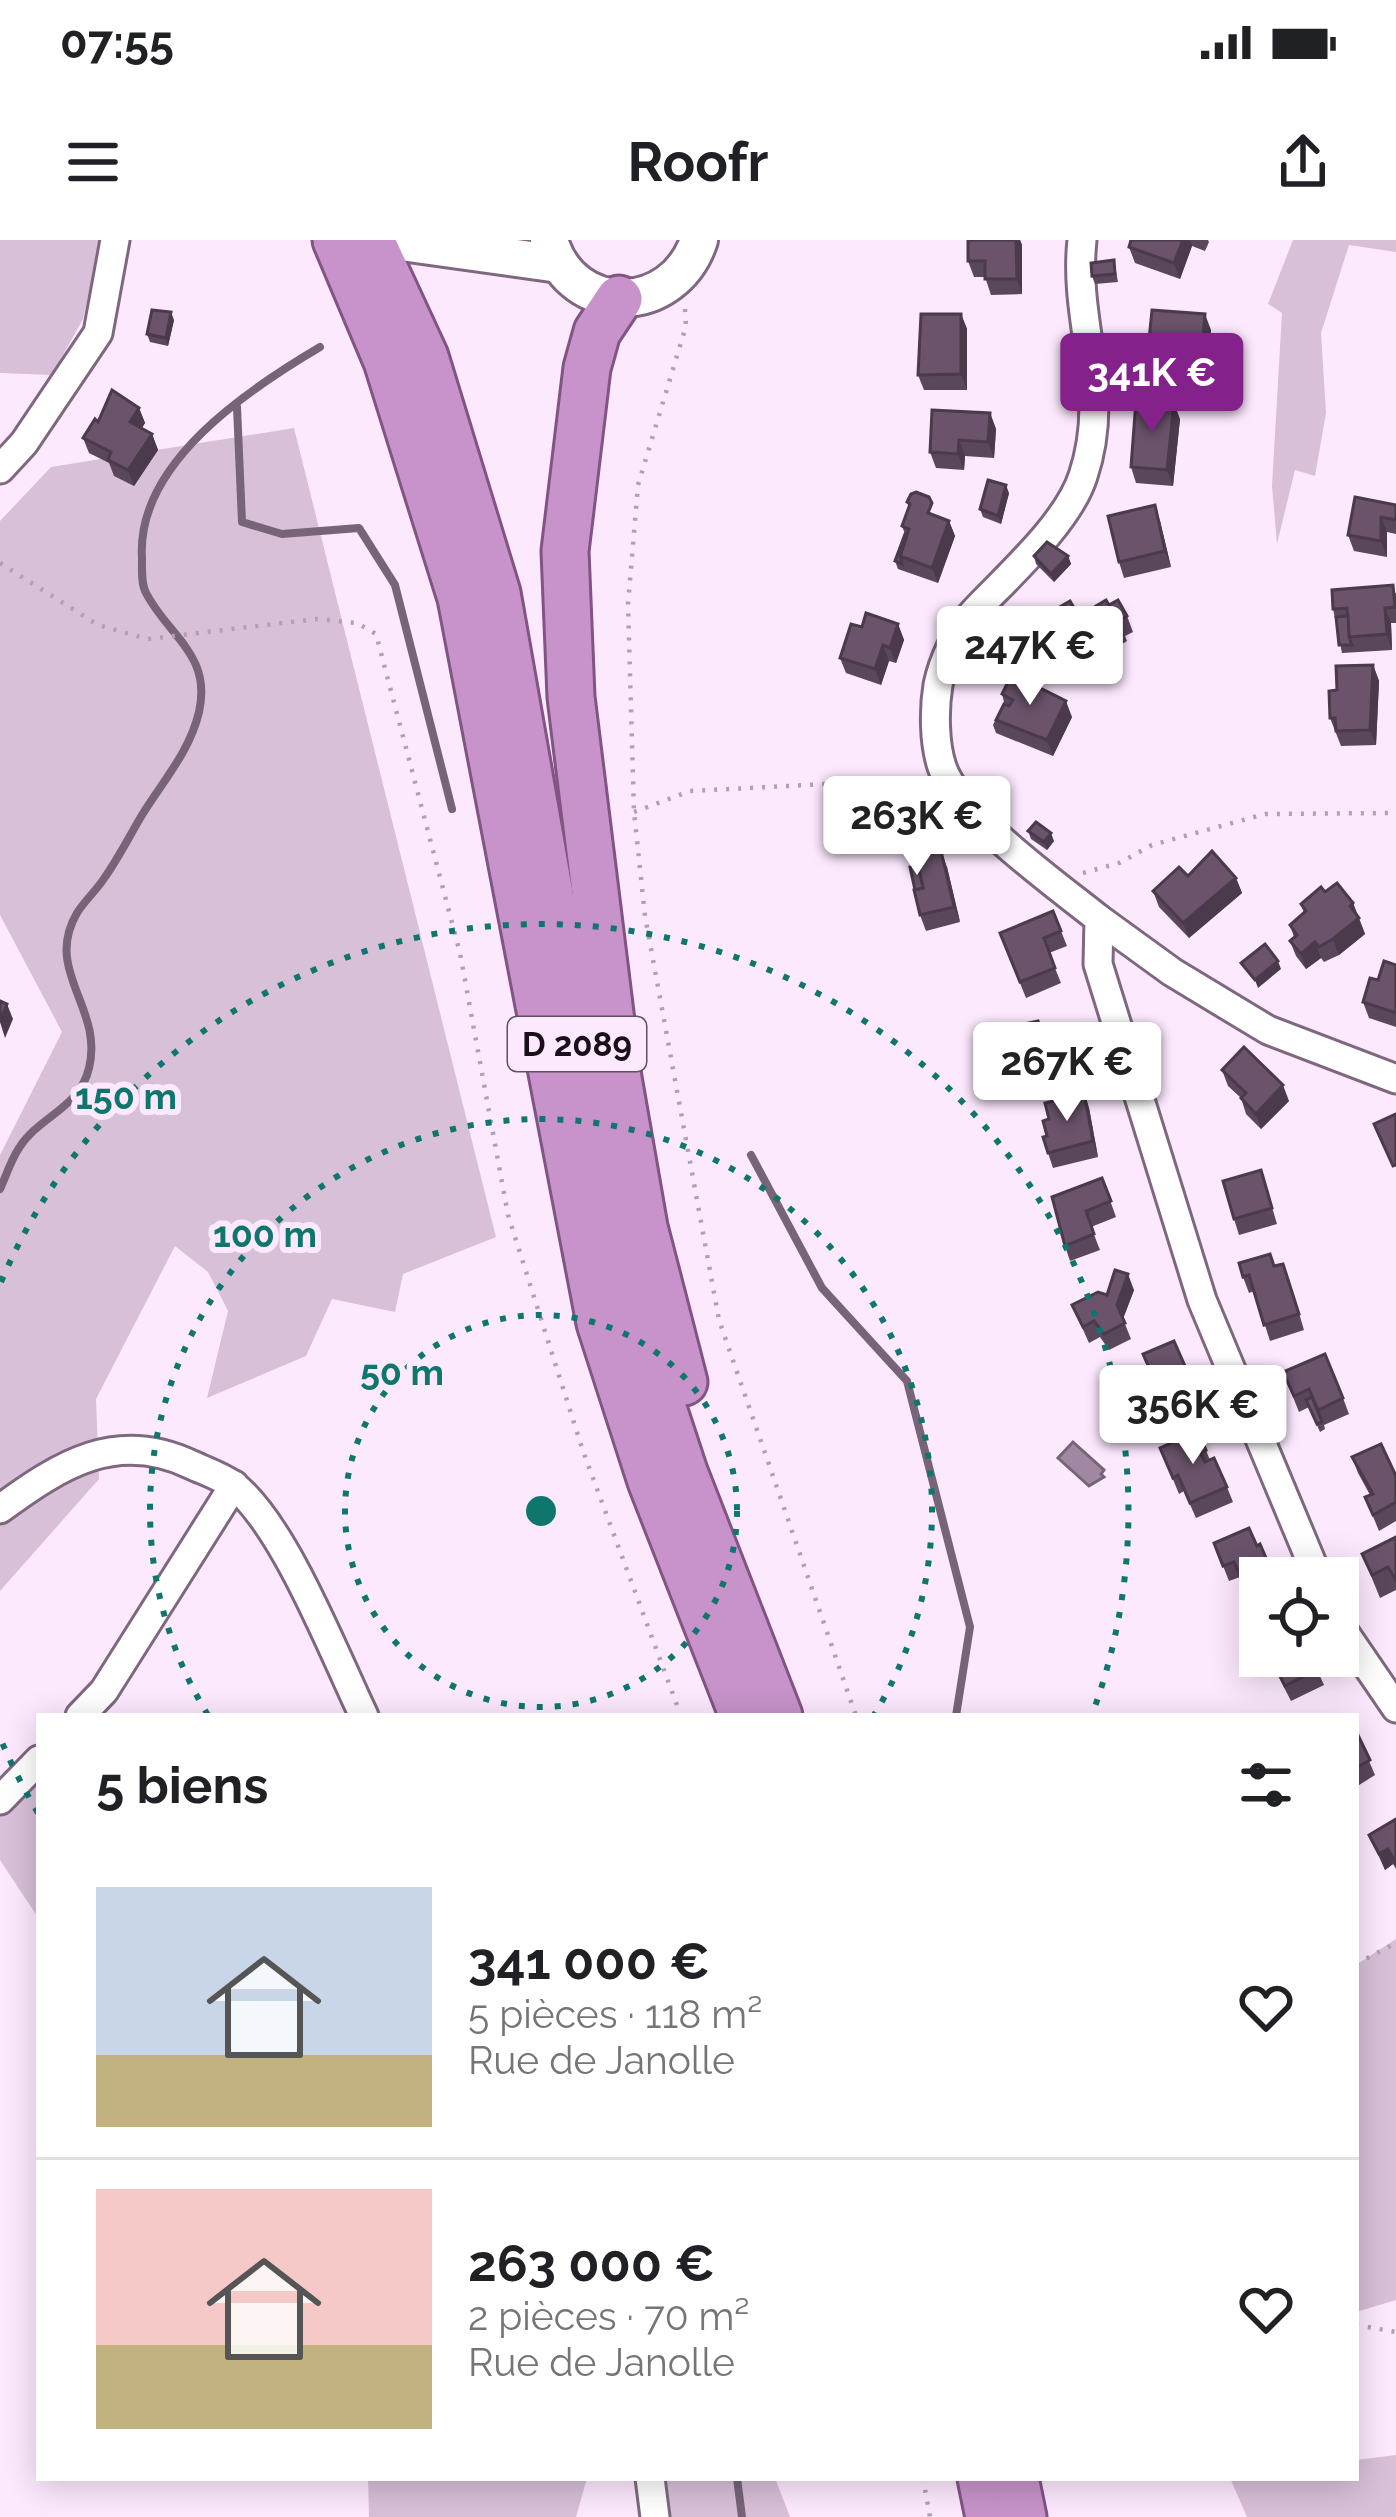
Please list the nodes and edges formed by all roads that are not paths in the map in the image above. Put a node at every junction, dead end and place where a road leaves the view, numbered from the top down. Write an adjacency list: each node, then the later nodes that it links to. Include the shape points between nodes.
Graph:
1 (115, 240): 8 (street, via 98,333)
2 (336, 240): 18 (highway, D 2089, via 387,361 461,598 600,1323 651,1481)
3 (699, 240): 7 (street, via 682,274 664,288)
4 (1082, 240): 9 (street, via 1096,388 1081,482 1038,545 969,618 941,669 935,701 942,768 961,799)
5 (402, 241): 6 (street); 19 (highway, D 2089, via 425,357 497,593 633,1317)
6 (554, 252): 7 (street, via 575,282)
7 (620, 299): 20 (highway, via 597,332 586,368 565,551 571,697 644,1227 682,1376)
8 (0, 469)
9 (1099, 919): 10 (street, via 1268,1030); 13 (street, via 1098,964 1202,1300)
10 (1396, 1079)
11 (234, 1485): 12 (street, via 163,1451 124,1450 64,1466); 16 (street); 17 (street, via 297,1575)
12 (0, 1509)
13 (1309, 1557)
14 (1359, 1654): 15 (street)
15 (1396, 1708)
16 (83, 1713)
17 (363, 1713)
18 (742, 1713)
19 (778, 1713)
20 (791, 1713)
21 (36, 1763): 22 (street)
22 (0, 1799)
23 (650, 2481): 26 (street)
24 (982, 2481): 27 (highway)
25 (1016, 2481): 28 (highway)
26 (655, 2517)
27 (989, 2517)
28 (1023, 2517)

